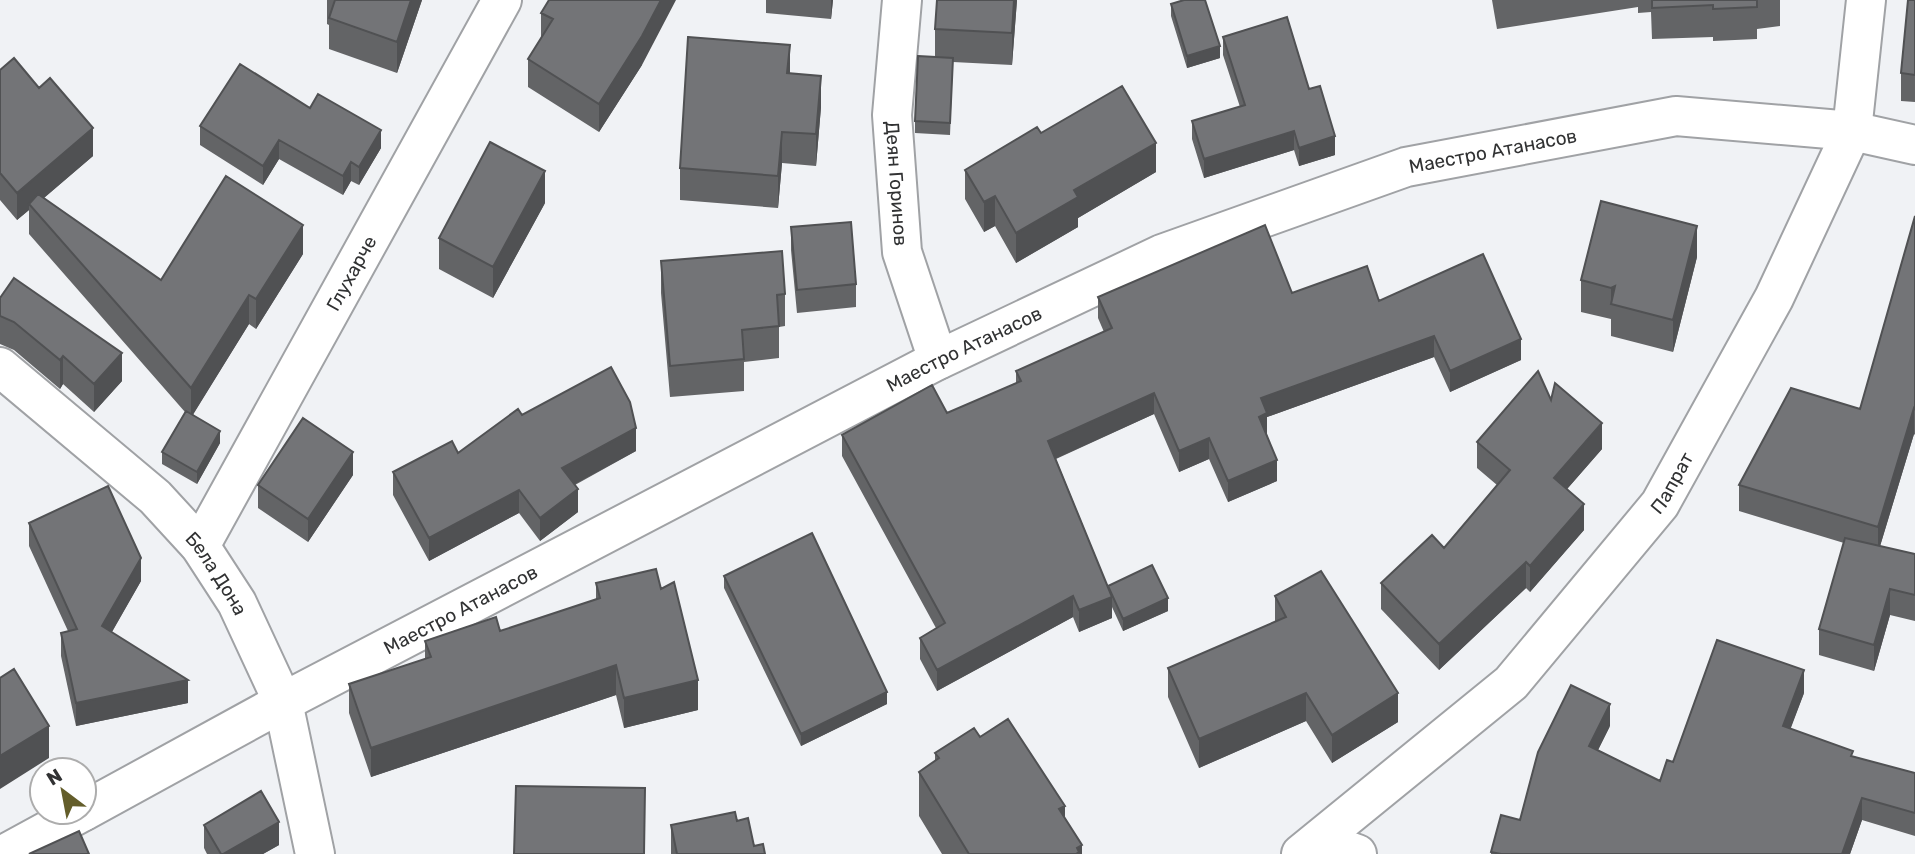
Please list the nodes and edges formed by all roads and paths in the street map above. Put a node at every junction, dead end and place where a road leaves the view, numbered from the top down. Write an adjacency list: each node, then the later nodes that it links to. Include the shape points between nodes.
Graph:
1 (502, 0): 8 (street, Глухарче)
2 (902, 0): 6 (street, Деян Горинов, via 892,115 902,252)
3 (1866, 0): 4 (street, Папрат)
4 (1852, 131): 5 (street, Маестро Атанасов); 6 (street, Маестро Атанасов, via 1676,116 1405,167 1162,254); 12 (street, Папрат, via 1774,298 1660,504 1511,683)
5 (1915, 145)
6 (938, 360): 9 (street, Маестро Атанасов)
7 (0, 367): 8 (street, Бела Дона, via 156,497)
8 (200, 547): 9 (street, Бела Дона, via 237,603)
9 (283, 702): 10 (street, Маестро Атанасов); 14 (street, Бела Дона)
10 (98, 803)
11 (56, 826): 13 (street, Маестро Атанасов)
12 (1311, 848): 15 (street)
13 (5, 854)
14 (315, 854)
15 (1357, 854)

